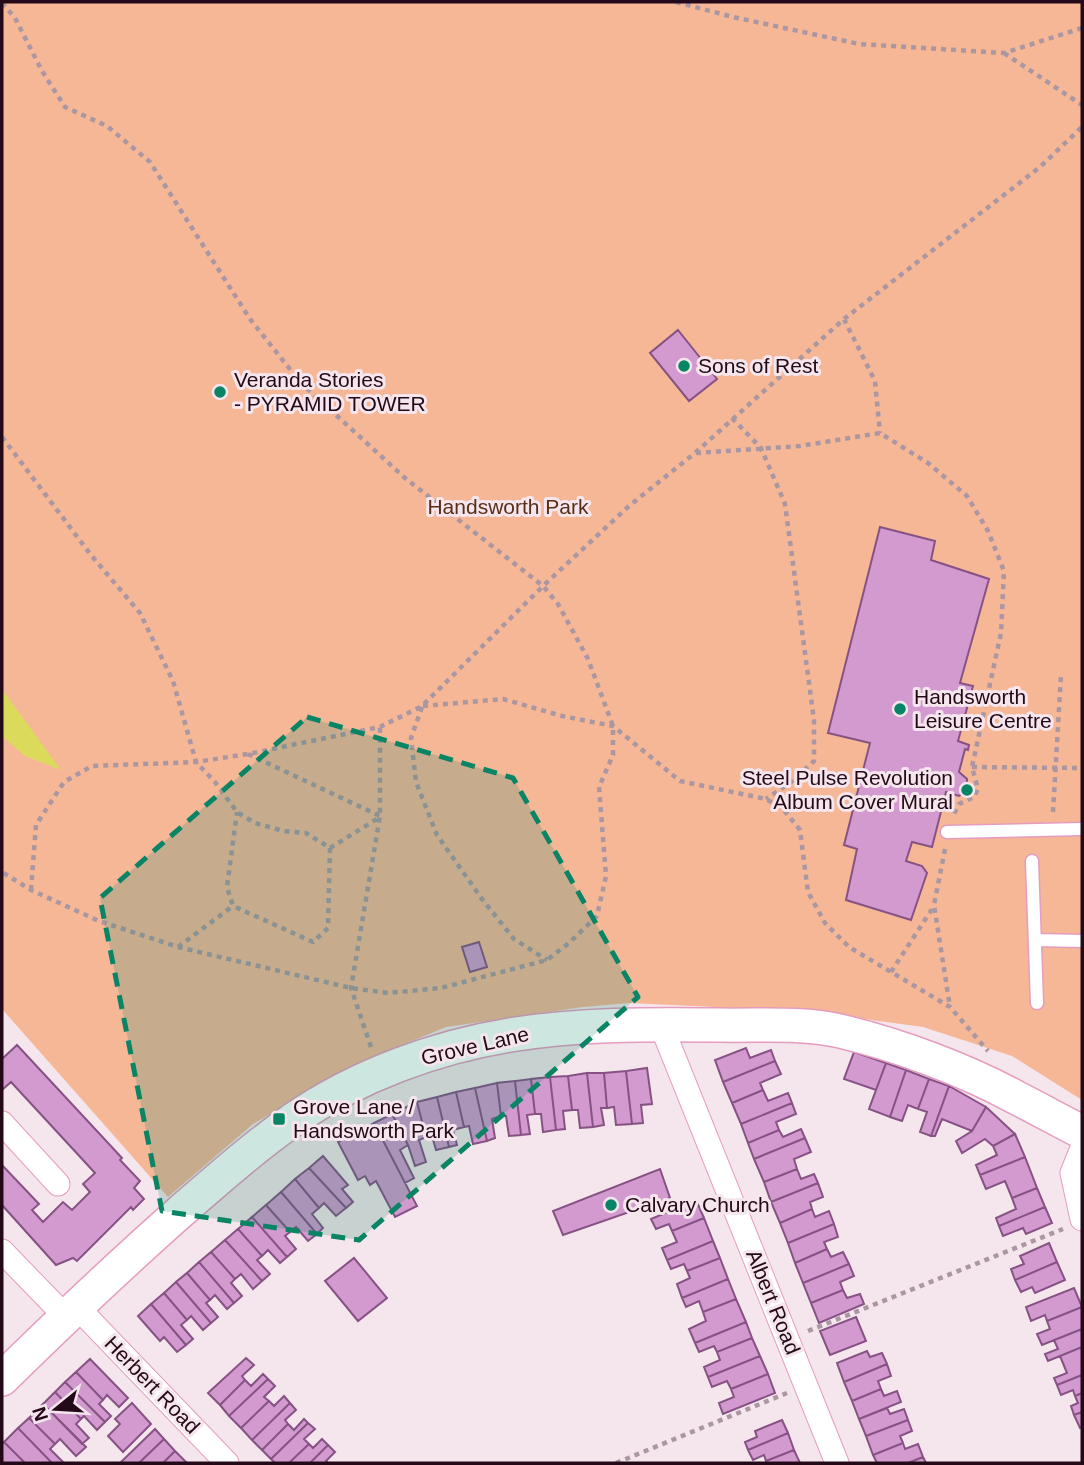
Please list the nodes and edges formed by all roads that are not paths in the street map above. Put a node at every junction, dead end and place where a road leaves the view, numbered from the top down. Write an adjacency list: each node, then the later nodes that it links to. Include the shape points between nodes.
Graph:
1 (1082, 829): 2 (lane)
2 (947, 832)
3 (1032, 861): 4 (lane)
4 (1036, 940): 5 (lane); 6 (lane)
5 (1082, 941)
6 (1037, 1003)
7 (661, 1025): 9 (street, Grove Lane, via 779,1023 838,1031 952,1069); 14 (street, Grove Lane, via 512,1034 417,1058 379,1074 317,1105 248,1153); 17 (street, Albert Road)
8 (2, 1123): 11 (street)
9 (1082, 1132)
10 (1082, 1148): 12 (street, via 1072,1173)
11 (58, 1184)
12 (1076, 1222)
13 (2, 1251): 14 (street, Herbert Road)
14 (71, 1312): 15 (street, Grove Lane); 16 (street, Herbert Road)
15 (2, 1379)
16 (227, 1463)
17 (837, 1463)

